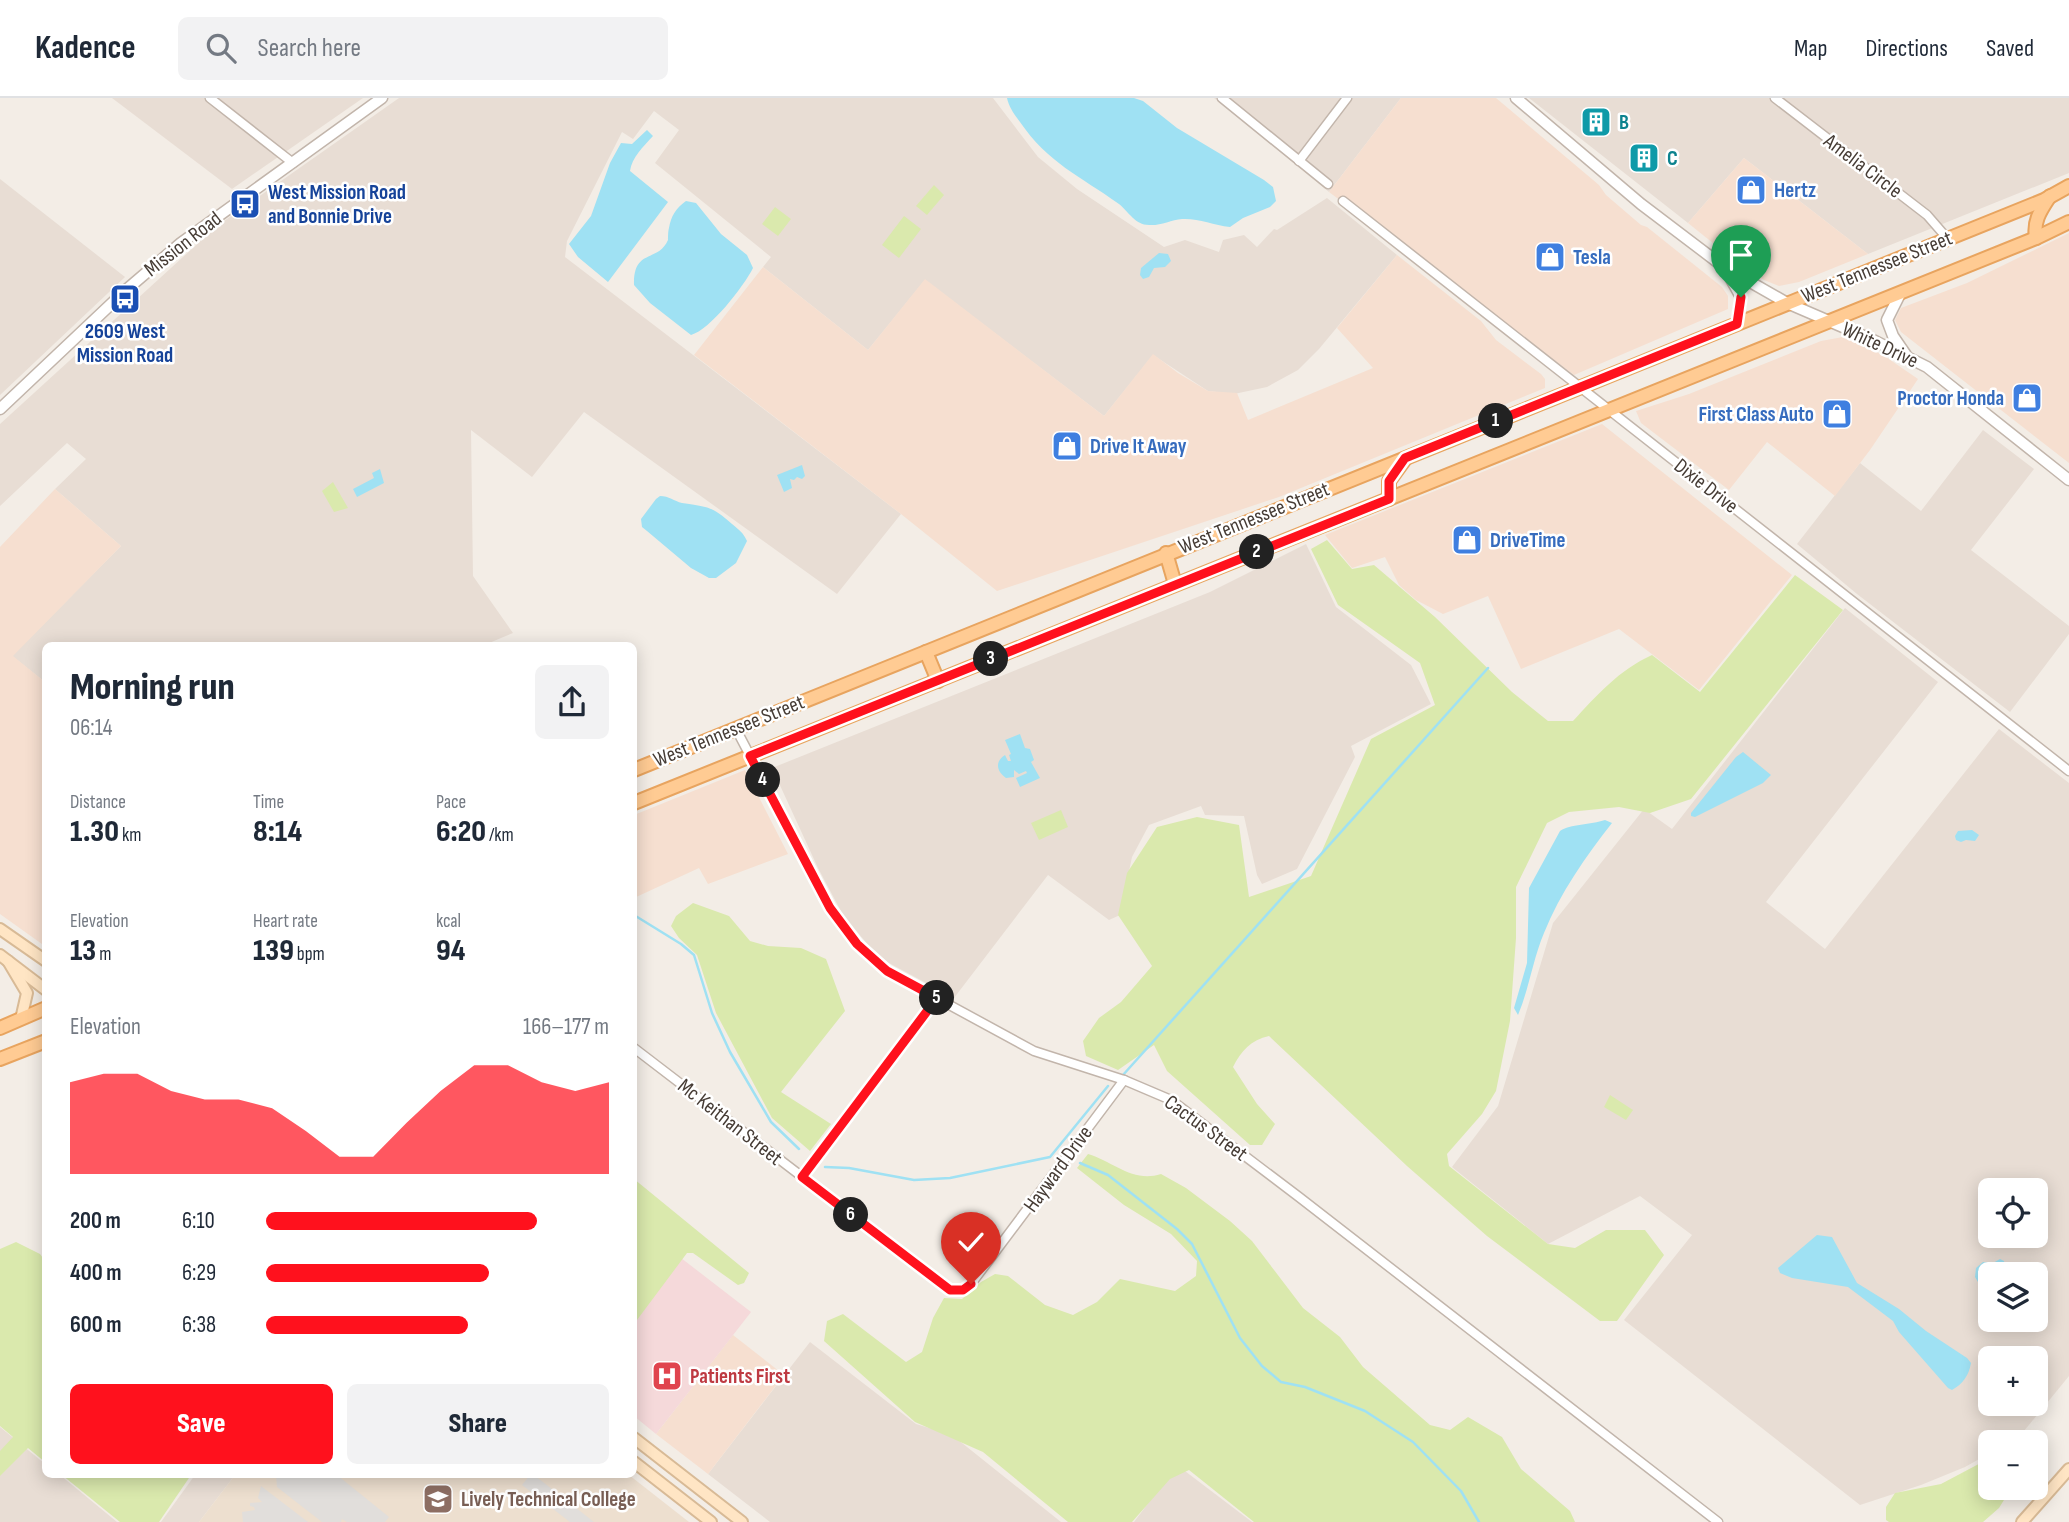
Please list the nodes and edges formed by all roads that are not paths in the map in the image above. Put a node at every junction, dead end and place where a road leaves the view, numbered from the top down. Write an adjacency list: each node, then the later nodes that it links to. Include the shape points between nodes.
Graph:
1 (210, 98): 8 (street)
2 (382, 98): 8 (street, Mission Road)
3 (1222, 98): 7 (street)
4 (1347, 98): 7 (street)
5 (1516, 98): 16 (street, White Drive)
6 (1775, 98): 14 (street, Amelia Circle, via 1927,215)
7 (1298, 161): 9 (street)
8 (293, 163): 23 (street, Mission Road, via 181,243)
9 (1328, 184)
10 (2069, 186): 11 (main road, West Tennessee Street)
11 (2051, 196): 14 (main road, West Tennessee Street); 15 (main road, via 2037,218)
12 (1343, 201): 22 (street, Dixie Drive)
13 (2069, 222): 15 (main road, West Tennessee Street)
14 (1947, 238): 18 (main road, West Tennessee Street)
15 (2036, 238): 17 (main road, West Tennessee Street)
16 (1724, 267): 18 (street, White Drive); 20 (street, via 1741,297)
17 (1901, 292): 19 (main road, West Tennessee Street); 21 (street, via 1887,320)
18 (1787, 303): 19 (street, White Drive); 20 (main road, West Tennessee Street)
19 (1827, 321): 21 (street, White Drive); 24 (main road, West Tennessee Street)
20 (1737, 324): 22 (main road, West Tennessee Street)
21 (1909, 358): 26 (street, White Drive, via 1951,385)
22 (1579, 388): 24 (street, Dixie Drive); 25 (main road, West Tennessee Street)
23 (0, 409)
24 (1609, 410): 27 (main road, West Tennessee Street); 35 (street, Dixie Drive)
25 (1405, 458): 27 (main road, via 1389,481); 28 (main road, West Tennessee Street)
26 (2069, 480)
27 (1389, 499): 29 (main road, West Tennessee Street)
28 (1166, 553): 29 (main road); 30 (main road, West Tennessee Street)
29 (1175, 584): 31 (main road, West Tennessee Street)
30 (926, 652): 31 (main road); 32 (main road, West Tennessee Street)
31 (938, 681): 33 (main road, West Tennessee Street)
32 (736, 729): 33 (street, Cactus Street); 34 (main road, West Tennessee Street)
33 (750, 756): 36 (main road, West Tennessee Street); 41 (street, Cactus Street, via 830,908 857,944 887,971)
34 (637, 769)
35 (2069, 771)
36 (637, 802)
37 (0, 929): 39 (main road)
38 (4, 958): 40 (main road); 43 (main road, via 27,993)
39 (42, 958)
40 (42, 987)
41 (937, 998): 48 (street, Cactus Street, via 1034,1051); 49 (street)
42 (42, 1010): 43 (main road)
43 (21, 1019): 44 (main road)
44 (0, 1028)
45 (42, 1043): 47 (main road)
46 (637, 1050): 49 (street, Mc Keithan Street)
47 (0, 1059)
48 (1124, 1080): 50 (street, Hayward Drive, via 984,1269); 58 (street, Cactus Street, via 1163,1096 1198,1119)
49 (802, 1177): 50 (street, Mc Keithan Street, via 934,1279 950,1290)
50 (963, 1290)
51 (637, 1440): 53 (main road)
52 (637, 1464): 55 (main road)
53 (669, 1465): 55 (street); 57 (main road)
54 (2069, 1469): 59 (main road)
55 (657, 1480): 56 (main road)
56 (711, 1522)
57 (742, 1522)
58 (1718, 1522)
59 (2022, 1522)

